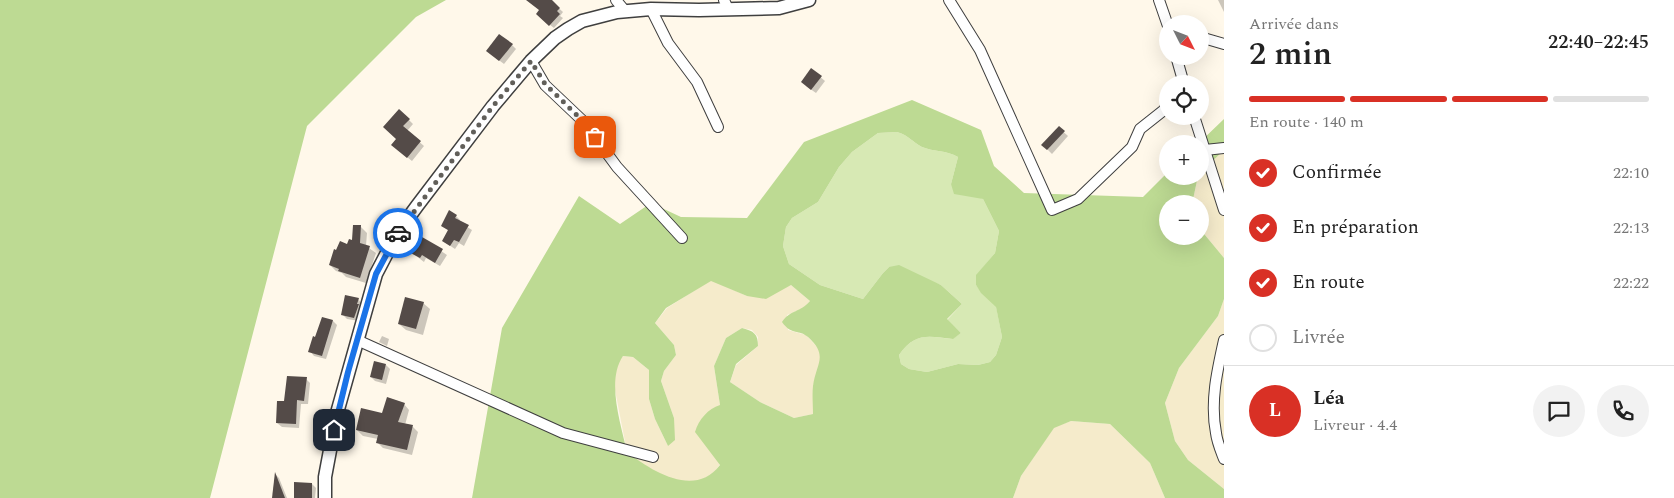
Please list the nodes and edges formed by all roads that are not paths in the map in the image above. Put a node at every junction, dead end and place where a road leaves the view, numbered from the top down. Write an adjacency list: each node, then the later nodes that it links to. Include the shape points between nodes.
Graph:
1 (616, 0): 7 (street)
2 (809, 0): 5 (street, via 779,8)
3 (950, 0): 12 (street, via 980,50 1052,210 1078,199 1132,147 1140,130)
4 (1159, 0): 8 (street)
5 (726, 5): 6 (street)
6 (651, 9): 7 (street); 13 (street, via 668,43 697,82)
7 (625, 11): 11 (street, via 582,21 555,38)
8 (1164, 15)
9 (1209, 40): 10 (street)
10 (1224, 44)
11 (531, 61): 18 (street, via 545,84 584,122 618,167); 19 (street, via 398,232 376,274)
12 (1159, 114)
13 (718, 127)
14 (1224, 148): 15 (street)
15 (1209, 150)
16 (1209, 163): 17 (street)
17 (1224, 210)
18 (682, 238)
19 (357, 340): 21 (street, via 563,433); 23 (street, via 337,413 325,477)
20 (1224, 340): 22 (street, via 1213,415)
21 (653, 457)
22 (1224, 460)
23 (325, 498)

